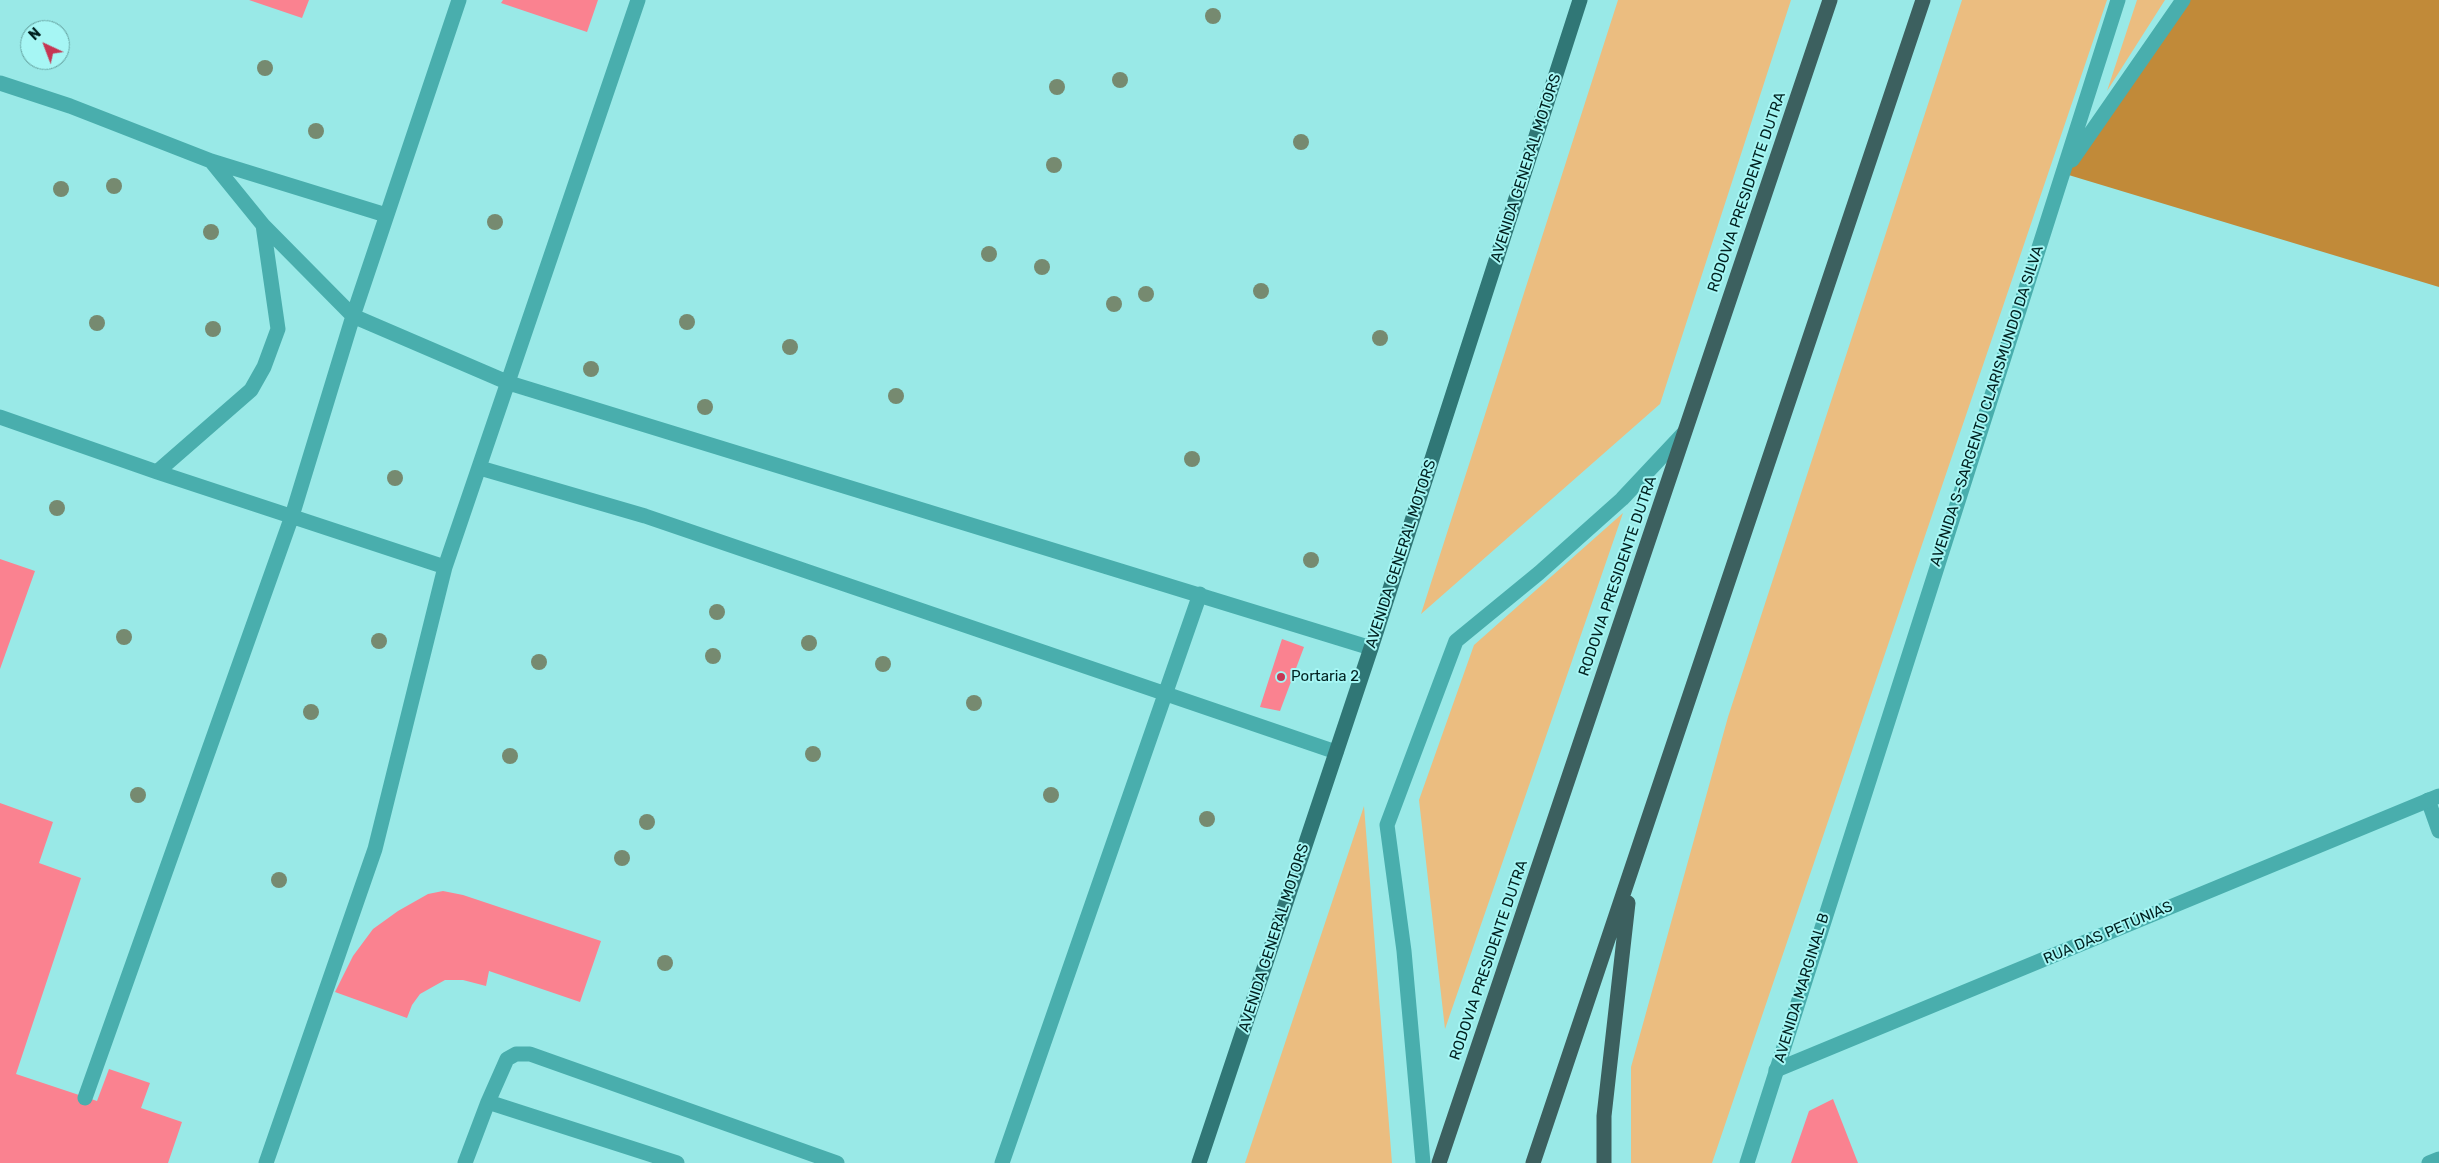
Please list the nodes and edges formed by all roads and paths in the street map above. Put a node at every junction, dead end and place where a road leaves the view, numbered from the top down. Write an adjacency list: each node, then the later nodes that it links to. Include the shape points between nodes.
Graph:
1 (459, 0): 11 (street)
2 (638, 0): 14 (street)
3 (1580, 0): 22 (main road, AVENIDA GENERAL MOTORS)
4 (1830, 0): 16 (highway, RODOVIA PRESIDENTE DUTRA)
5 (1923, 0): 28 (highway)
6 (2118, 0): 10 (street, AVENIDA S-SARGENTO CLARISMUNDO DA SILVA)
7 (2183, 0): 10 (street)
8 (1, 87): 9 (street, via 70,106)
9 (211, 161): 11 (street); 12 (street)
10 (2062, 173): 26 (street, AVENIDA S-SARGENTO CLARISMUNDO DA SILVA)
11 (386, 215): 13 (street)
12 (263, 225): 13 (street); 18 (street, via 278,329 264,366 251,390)
13 (352, 316): 14 (street); 19 (street)
14 (508, 383): 17 (street); 21 (street)
15 (0, 417): 18 (street)
16 (1684, 433): 39 (street, via 1622,499 1456,641 1387,825 1404,950); 40 (highway, RODOVIA PRESIDENTE DUTRA)
17 (480, 468): 20 (street); 23 (street, via 645,516)
18 (157, 472): 19 (street)
19 (292, 516): 20 (street); 30 (street)
20 (445, 567): 33 (street, via 375,849)
21 (1200, 594): 22 (street); 23 (street)
22 (1371, 648): 24 (main road, AVENIDA GENERAL MOTORS)
23 (1165, 694): 24 (street); 37 (street)
24 (1336, 752): 38 (main road, AVENIDA GENERAL MOTORS)
25 (2433, 798): 27 (street); 29 (street, RUA DAS PETÚNIAS)
26 (1857, 812): 29 (street, AVENIDA MARGINAL B)
27 (2439, 830)
28 (1632, 873): 41 (highway); 42 (highway, via 1604,1116)
29 (1776, 1070): 43 (street, AVENIDA MARGINAL B)
30 (85, 1098)
31 (488, 1102): 34 (street); 35 (street); 36 (street, via 507,1059 516,1054 530,1054)
32 (2439, 1159): 44 (street)
33 (266, 1163)
34 (465, 1163)
35 (677, 1163)
36 (837, 1163)
37 (1002, 1163)
38 (1199, 1163)
39 (1424, 1163)
40 (1439, 1163)
41 (1533, 1163)
42 (1604, 1163)
43 (1747, 1163)
44 (2429, 1163)

